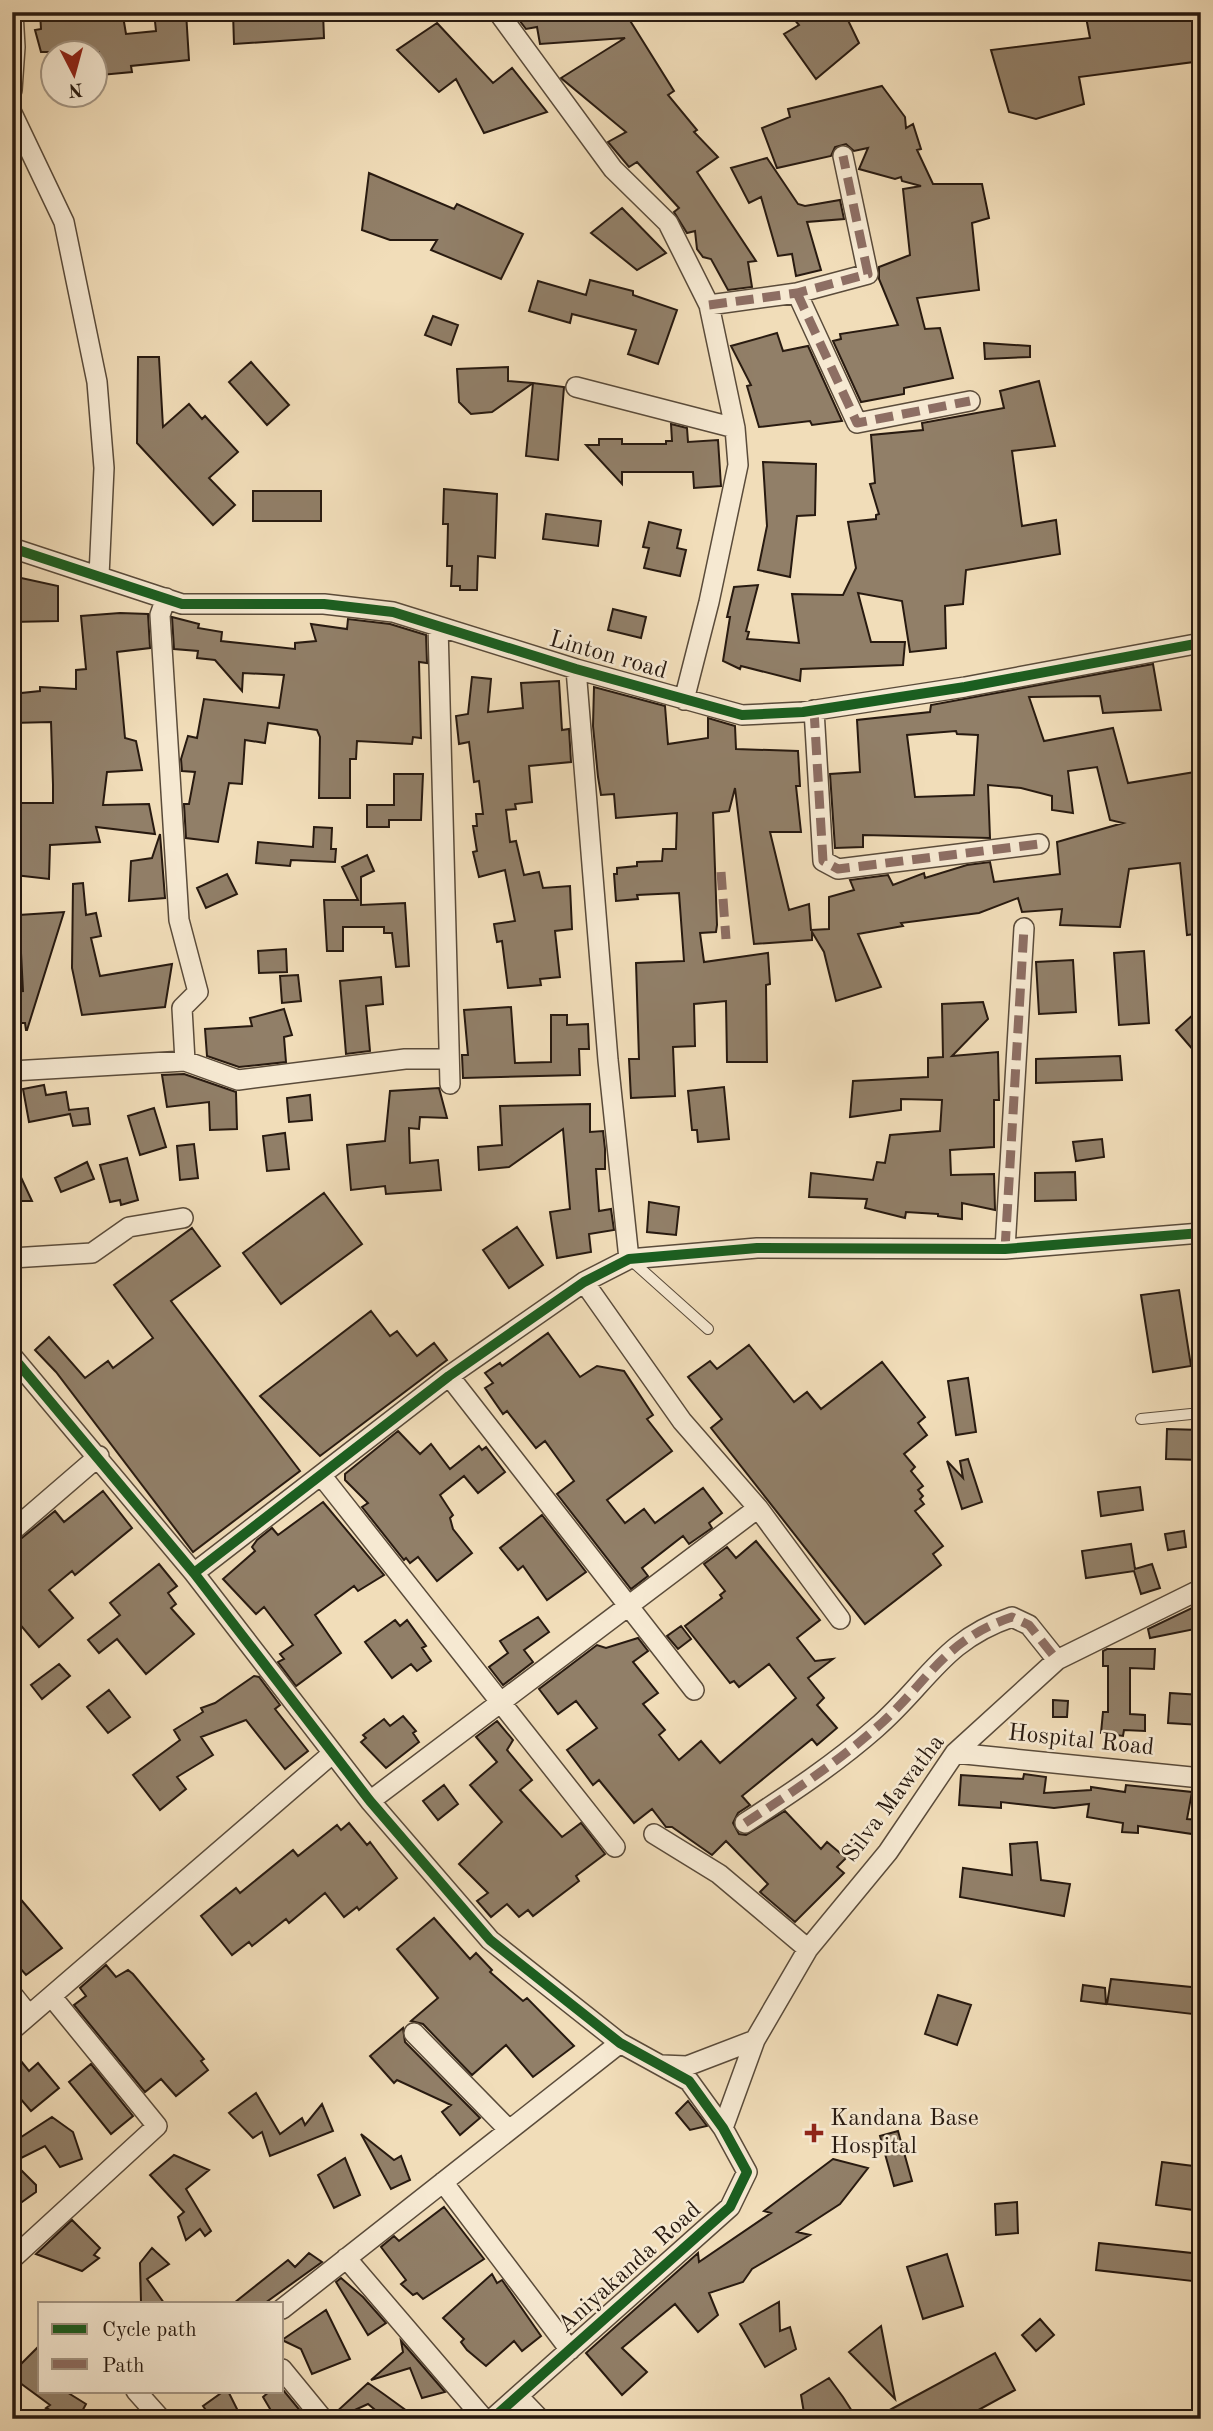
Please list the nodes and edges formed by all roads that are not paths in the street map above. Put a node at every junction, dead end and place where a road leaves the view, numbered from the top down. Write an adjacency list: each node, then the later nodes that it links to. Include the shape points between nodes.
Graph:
1 (13, 12): 3 (street)
2 (498, 12): 8 (street, via 613,170 668,223)
3 (14, 46): 4 (street)
4 (12, 90)
5 (12, 113): 13 (street, via 64,222 97,382 104,468)
6 (843, 156): 7 (street, via 868,274)
7 (797, 293): 8 (street); 10 (street, via 857,423)
8 (709, 305): 11 (street)
9 (576, 387): 11 (street)
10 (970, 401)
11 (735, 428): 18 (street, via 738,465)
12 (12, 548): 13 (street, Linton road)
13 (99, 576): 14 (street, Linton road)
14 (166, 598): 15 (street, Linton road, via 182,604 324,604 393,612); 23 (street, via 160,615 179,920 198,992 182,1008)
15 (438, 626): 17 (street, Linton road); 22 (street)
16 (1201, 643): 19 (street, Linton road)
17 (576, 669): 18 (street, Linton road); 30 (street)
18 (684, 699): 19 (street, Linton road, via 741,715)
19 (814, 710): 20 (street, via 823,860 830,865 838,869)
20 (1039, 844)
21 (1024, 928): 28 (street)
22 (449, 1059): 23 (street, via 405,1059 238,1080); 25 (street)
23 (185, 1062): 24 (street)
24 (12, 1072)
25 (450, 1084)
26 (183, 1218): 29 (street, via 129,1227 92,1253)
27 (1201, 1233): 28 (street)
28 (1005, 1249): 30 (street, via 757,1248)
29 (12, 1258)
30 (629, 1259): 31 (street); 32 (lane)
31 (584, 1282): 34 (street); 39 (street, via 682,1421)
32 (708, 1329)
33 (12, 1356): 37 (street)
34 (449, 1376): 38 (street); 43 (street)
35 (1201, 1413): 36 (lane)
36 (1141, 1419)
37 (99, 1456): 40 (street); 41 (street)
38 (321, 1475): 41 (street); 47 (street)
39 (758, 1507): 43 (street); 44 (street)
40 (12, 1531)
41 (194, 1573): 48 (street)
42 (1201, 1589): 45 (street, Silva Mawatha)
43 (629, 1605): 46 (street); 47 (street)
44 (840, 1619)
45 (1057, 1660): 49 (street, Silva Mawatha); 52 (street, via 1029,1625 1012,1617 983,1627 946,1653 880,1725 827,1770)
46 (694, 1690)
47 (498, 1702): 51 (street); 54 (street)
48 (333, 1753): 51 (street); 57 (street)
49 (955, 1753): 50 (street, Hospital Road); 55 (street, Silva Mawatha, via 888,1852)
50 (1201, 1778)
51 (370, 1801): 62 (street, via 490,1940)
52 (745, 1823)
53 (654, 1833): 55 (street, via 719,1874)
54 (615, 1847)
55 (808, 1949): 61 (street, Silva Mawatha)
56 (12, 1994): 58 (street)
57 (52, 1997): 58 (street); 68 (street, via 157,2126)
58 (28, 2014): 59 (street)
59 (12, 2030)
60 (414, 2033): 65 (street)
61 (755, 2040): 63 (street, via 687,2066); 64 (street, Silva Mawatha)
62 (620, 2043): 63 (street); 65 (street)
63 (655, 2065): 64 (street, via 689,2081)
64 (723, 2128): 70 (street, Aniyakanda Road, via 747,2172 730,2207)
65 (509, 2130): 66 (street)
66 (443, 2182): 67 (street); 70 (street)
67 (346, 2258): 69 (street); 76 (street)
68 (12, 2259)
69 (284, 2307)
70 (570, 2350): 73 (street, Aniyakanda Road)
71 (284, 2372): 75 (street)
72 (137, 2392): 74 (street)
73 (518, 2396): 77 (street, Aniyakanda Road); 78 (street)
74 (162, 2419)
75 (323, 2419)
76 (484, 2419)
77 (492, 2419)
78 (540, 2419)

